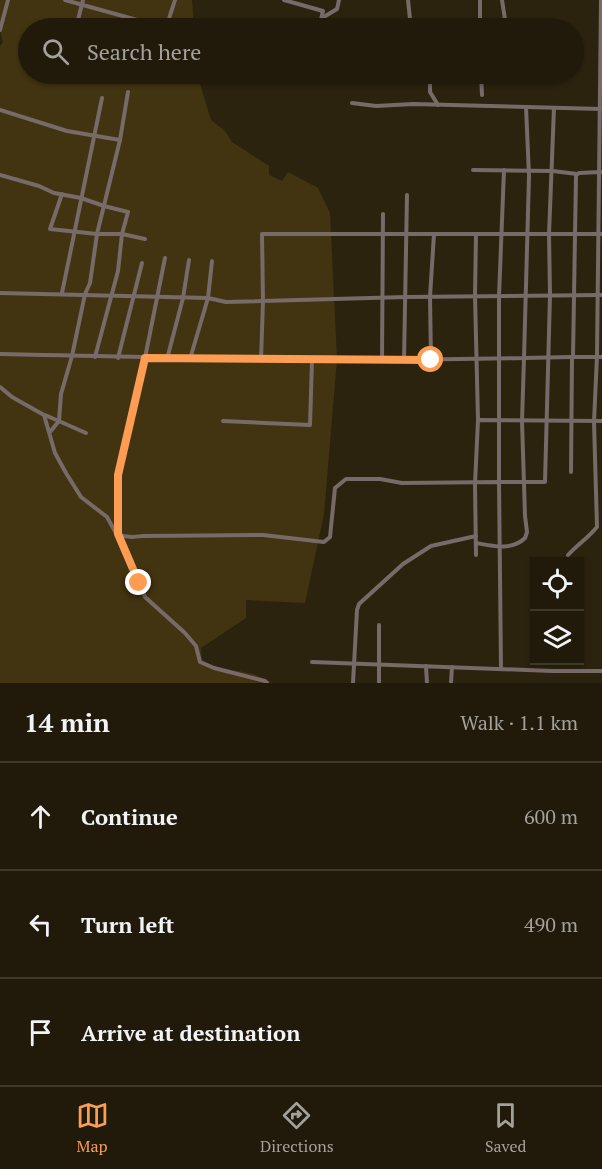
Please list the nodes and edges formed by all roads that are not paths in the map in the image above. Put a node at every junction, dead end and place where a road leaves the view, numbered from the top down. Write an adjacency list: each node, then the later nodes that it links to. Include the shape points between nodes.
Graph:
1 (8, 0): 18 (street)
2 (65, 0): 10 (street)
3 (175, 0): 13 (street)
4 (284, 0): 14 (street, via 323,11)
5 (339, 0): 14 (street, via 337,9)
6 (408, 0): 15 (street)
7 (480, 0): 16 (street)
8 (502, 0): 17 (street)
9 (601, 0): 19 (street)
10 (82, 2): 11 (street); 12 (street)
11 (78, 18)
12 (134, 18)
13 (170, 18)
14 (321, 18)
15 (410, 18)
16 (480, 18)
17 (505, 18)
18 (0, 30)
19 (602, 47): 29 (street)
20 (430, 84): 26 (street)
21 (481, 84): 23 (street)
22 (128, 92): 32 (street)
23 (482, 95)
24 (102, 98): 31 (street)
25 (352, 103): 26 (street)
26 (438, 105): 27 (street)
27 (526, 107): 28 (street); 36 (street)
28 (554, 108): 29 (street); 35 (street)
29 (601, 109): 37 (street)
30 (0, 110): 31 (street)
31 (95, 136): 32 (street); 42 (street)
32 (120, 140): 43 (street)
33 (473, 170): 34 (street)
34 (504, 171): 36 (street); 53 (street)
35 (550, 171): 36 (street); 38 (street); 54 (street)
36 (528, 172): 46 (street)
37 (601, 172): 38 (street); 55 (street)
38 (577, 174): 56 (street)
39 (0, 175): 40 (street)
40 (62, 194): 42 (street); 45 (street, via 50,229)
41 (407, 195): 50 (street)
42 (81, 198): 43 (street); 45 (street)
43 (104, 206): 47 (street); 48 (street, via 129,212)
44 (383, 214): 49 (street)
45 (75, 232): 47 (street); 63 (street)
46 (526, 233): 53 (street); 54 (street); 71 (street)
47 (97, 234): 48 (street); 64 (street)
48 (122, 234): 57 (street); 68 (street, via 118,271)
49 (382, 234): 50 (street); 78 (street); 79 (street, via 262,234)
50 (406, 234): 51 (street); 73 (street)
51 (434, 234): 52 (street); 74 (street)
52 (476, 234): 53 (street); 69 (street)
53 (502, 234): 70 (street)
54 (549, 234): 56 (street); 65 (street)
55 (600, 234): 56 (street); 67 (street)
56 (575, 235): 66 (street)
57 (145, 240)
58 (165, 258): 72 (street)
59 (189, 260): 76 (street)
60 (212, 261): 77 (street)
61 (141, 263): 75 (street)
62 (0, 293): 63 (street)
63 (62, 293): 64 (street)
64 (85, 294): 68 (street); 81 (street)
65 (550, 295): 66 (street); 71 (street); 92 (street)
66 (574, 295): 67 (street); 84 (street)
67 (600, 295): 82 (street)
68 (110, 296): 75 (street); 83 (street)
69 (475, 296): 70 (street); 74 (street); 91 (street)
70 (499, 296): 71 (street); 87 (street)
71 (525, 296): 88 (street)
72 (159, 297): 75 (street); 76 (street); 86 (street)
73 (406, 297): 74 (street); 78 (street); 97 (street)
74 (430, 297): 95 (street)
75 (133, 298): 85 (street)
76 (183, 298): 77 (street); 89 (street)
77 (208, 298): 79 (street, via 226,302); 90 (street)
78 (381, 298): 79 (street); 96 (street)
79 (263, 301): 93 (street)
80 (0, 354): 81 (street)
81 (72, 356): 83 (street); 101 (street, via 61,394)
82 (600, 356): 84 (street); 108 (street)
83 (95, 357): 85 (street)
84 (572, 357): 92 (street); 106 (street)
85 (118, 358): 86 (street)
86 (145, 358): 89 (street); 115 (street, via 118,471)
87 (500, 358): 88 (street); 91 (street); 103 (street)
88 (524, 358): 92 (street); 104 (street)
89 (167, 359): 90 (street)
90 (190, 359): 93 (street)
91 (476, 359): 95 (street); 100 (street)
92 (548, 359): 105 (street)
93 (261, 360): 94 (street)
94 (312, 360): 96 (street); 102 (street, via 310,425)
95 (431, 360): 97 (street)
96 (382, 361): 97 (street)
97 (404, 361)
98 (0, 387): 99 (street)
99 (44, 415): 101 (street); 109 (street)
100 (478, 420): 103 (street); 112 (street)
101 (59, 421): 109 (street); 110 (street)
102 (223, 421)
103 (498, 421): 104 (street); 113 (street)
104 (522, 421): 105 (street); 114 (street)
105 (546, 421): 106 (street); 114 (street, via 545,483)
106 (571, 421): 108 (street); 111 (street)
107 (602, 421): 108 (street)
108 (594, 422): 120 (street, via 597,527)
109 (50, 433): 115 (street, via 55,453 81,497 107,517)
110 (86, 433)
111 (571, 472)
112 (475, 482): 113 (street); 115 (street, via 346,479 335,488 330,537 324,542 263,535); 116 (street)
113 (499, 482): 114 (street); 118 (street)
114 (524, 483): 118 (street, via 525,538)
115 (118, 534): 129 (street, via 145,597 185,633 196,646 200,662)
116 (476, 536): 117 (street); 123 (street, via 431,546 403,564 360,604)
117 (476, 543): 118 (street); 119 (street)
118 (500, 547): 127 (street)
119 (476, 555)
120 (568, 555)
121 (379, 625): 124 (street)
122 (312, 662): 123 (street)
123 (355, 663): 124 (street); 130 (street)
124 (379, 664): 125 (street); 131 (street)
125 (426, 666): 126 (street); 132 (street)
126 (452, 667): 127 (street); 133 (street)
127 (501, 669): 128 (street)
128 (602, 670)
129 (267, 683)
130 (353, 683)
131 (379, 683)
132 (427, 683)
133 (451, 683)

